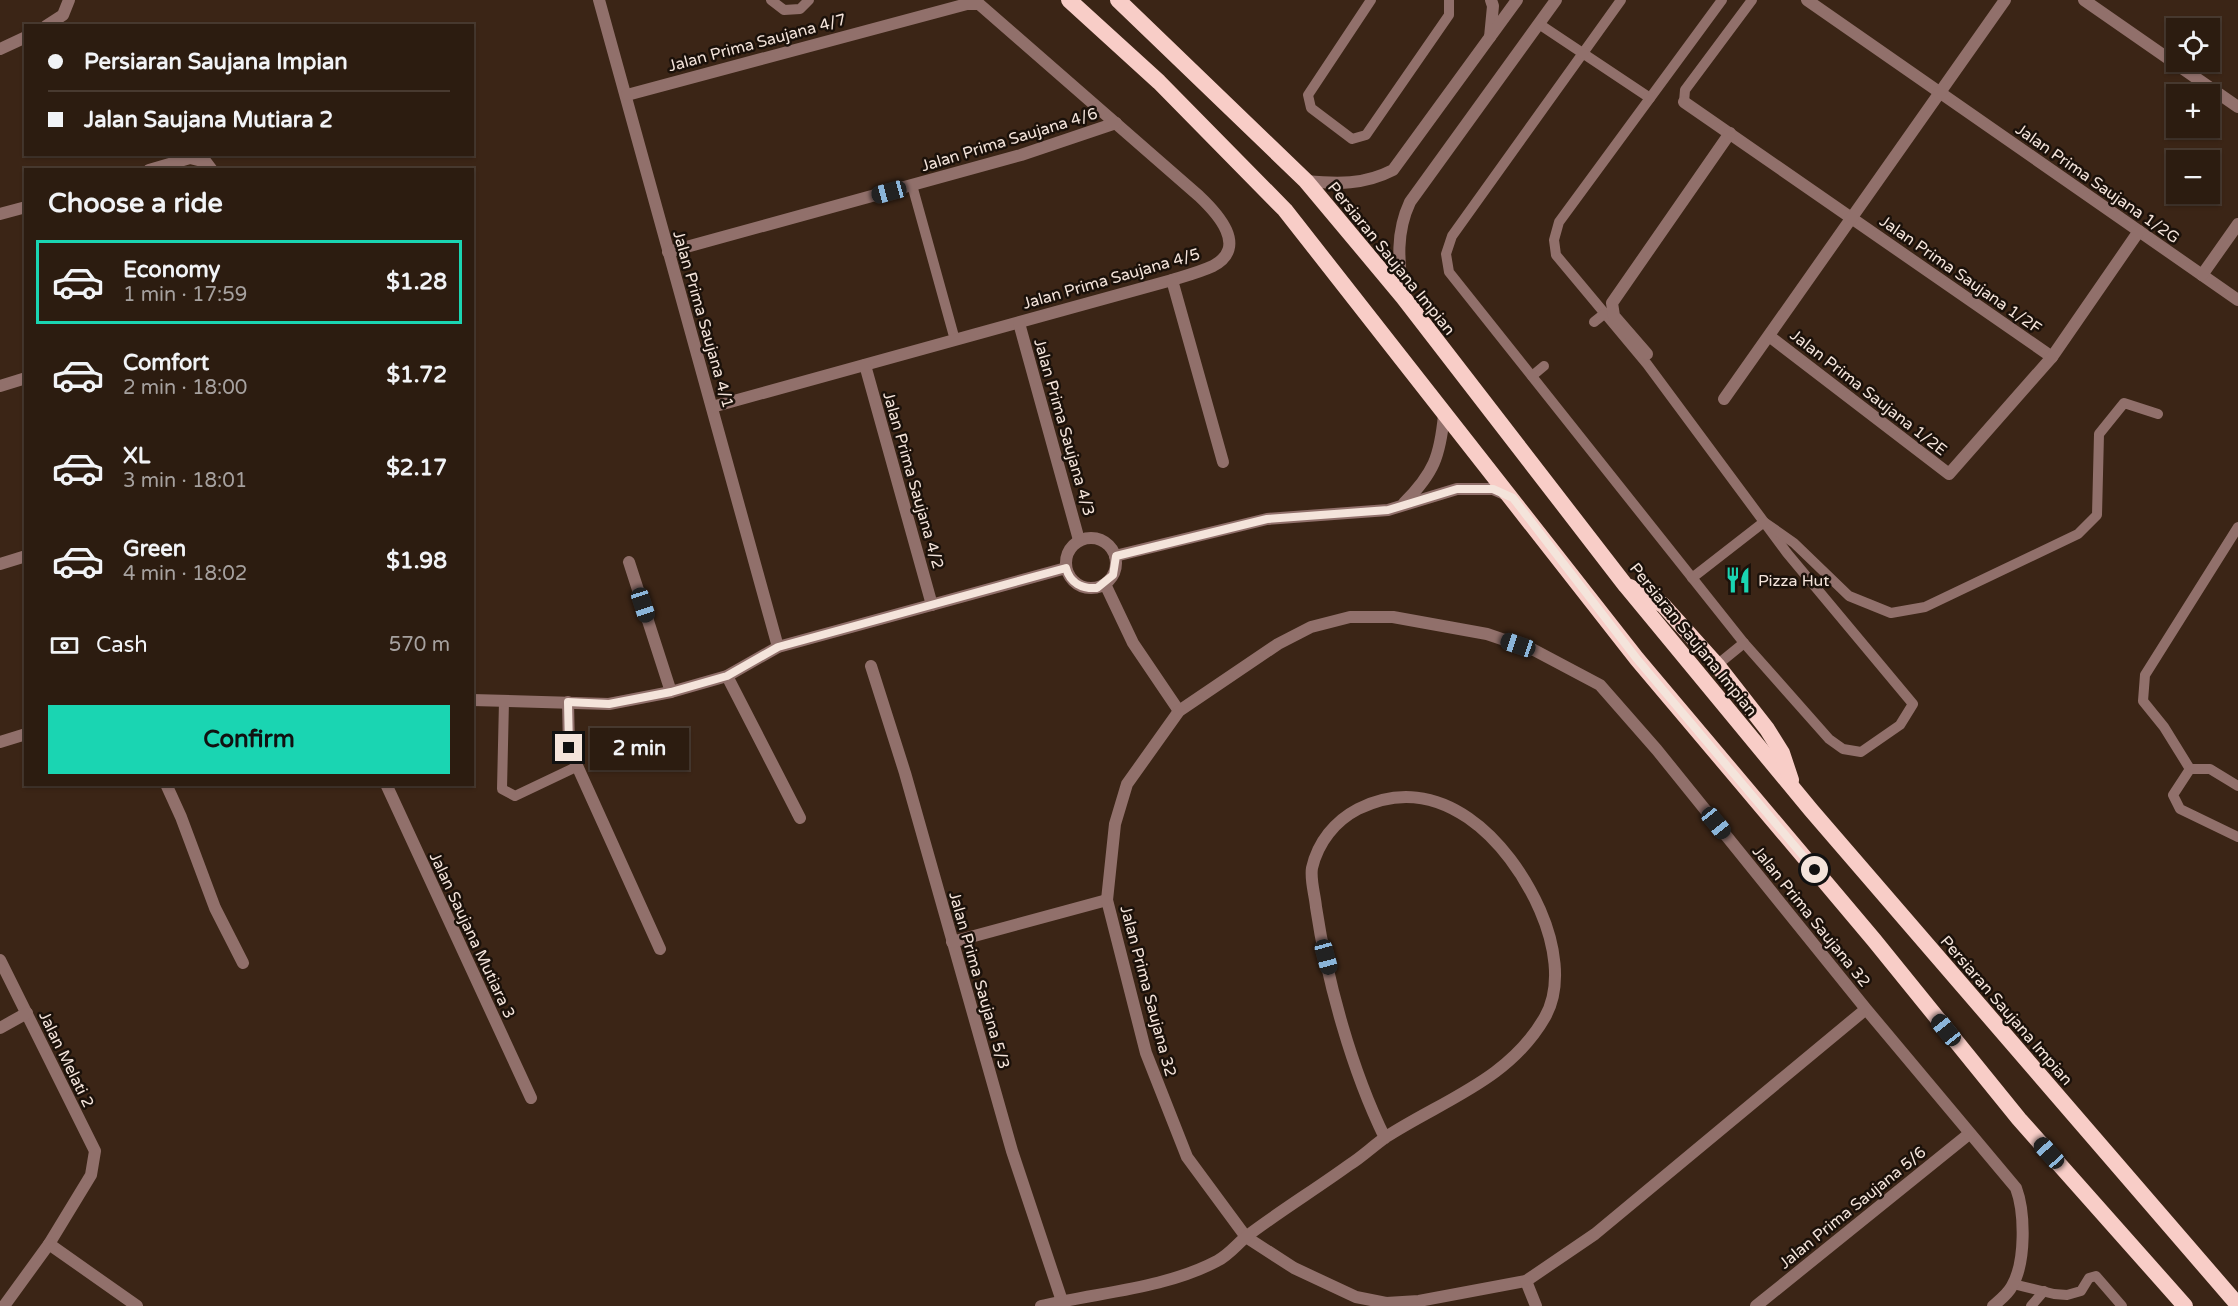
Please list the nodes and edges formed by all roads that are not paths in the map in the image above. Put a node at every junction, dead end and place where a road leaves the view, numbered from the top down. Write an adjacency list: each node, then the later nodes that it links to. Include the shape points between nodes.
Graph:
1 (69, 0): 19 (street, via 63,15)
2 (599, 0): 26 (street, Jalan Prima Saujana 4/1)
3 (771, 0): 4 (lane, via 784,10 800,9)
4 (808, 0)
5 (1069, 0): 61 (highway, via 1159,82 1285,210)
6 (1118, 0): 34 (highway, Persiaran Saujana Impian)
7 (1371, 0): 8 (lane, via 1308,95 1311,108 1352,139 1366,135 1449,15)
8 (1449, 0)
9 (1491, 0): 21 (street)
10 (1517, 0): 21 (street)
11 (1556, 0): 20 (street)
12 (1621, 0): 24 (lane)
13 (1722, 0): 27 (lane)
14 (1752, 0): 28 (lane, via 1685,90)
15 (1807, 0): 25 (street, Jalan Prima Saujana 1/2G)
16 (2005, 0): 25 (street)
17 (2084, 0): 29 (street)
18 (967, 4): 26 (street, Jalan Prima Saujana 4/7); 30 (street, Jalan Prima Saujana 4/5, via 979,4 990,11)
19 (49, 24)
20 (1539, 24): 24 (lane); 44 (street, via 1410,202 1398,238)
21 (1490, 37): 34 (street, via 1393,170 1358,183)
22 (24, 38): 23 (street)
23 (0, 49)
24 (1583, 52): 27 (lane); 55 (lane, via 1452,236 1446,254 1449,272)
25 (1940, 93): 38 (street); 40 (street, Jalan Prima Saujana 1/2G)
26 (627, 95): 41 (street, Jalan Prima Saujana 4/1)
27 (1650, 98): 46 (lane, via 1559,222 1554,240 1556,255)
28 (1684, 102): 31 (street, Jalan Prima Saujana 1/2F)
29 (2238, 107)
30 (1116, 123): 35 (street, Jalan Prima Saujana 4/6); 43 (street, Jalan Prima Saujana 4/5, via 1213,209 1227,229 1229,238 1221,260)
31 (1730, 133): 38 (street, Jalan Prima Saujana 1/2F); 51 (street, via 1612,303 1614,316)
32 (156, 168): 33 (street, via 190,158 206,162)
33 (210, 168)
34 (1306, 181): 44 (highway, Persiaran Saujana Impian)
35 (912, 185): 41 (street, Jalan Prima Saujana 4/6); 50 (lane)
36 (24, 208): 37 (street)
37 (0, 214)
38 (1852, 218): 49 (street); 52 (street, Jalan Prima Saujana 1/2F)
39 (2238, 224): 42 (street)
40 (2139, 231): 42 (street, Jalan Prima Saujana 1/2G); 52 (street)
41 (668, 252): 59 (street, Jalan Prima Saujana 4/1)
42 (2202, 275): 45 (street, Jalan Prima Saujana 1/2G)
43 (1172, 280): 47 (street, Jalan Prima Saujana 4/5); 62 (street)
44 (1403, 297): 75 (highway, Persiaran Saujana Impian)
45 (2238, 300)
46 (1604, 314): 48 (lane); 65 (lane, via 1647,364)
47 (1019, 322): 50 (street, Jalan Prima Saujana 4/5); 67 (street, Jalan Prima Saujana 4/3)
48 (1594, 322)
49 (1769, 336): 52 (street, Jalan Prima Saujana 1/2E, via 1949,474); 58 (street)
50 (955, 340): 53 (street, Jalan Prima Saujana 4/5)
51 (1647, 354)
52 (2052, 357)
53 (865, 365): 59 (street, Jalan Prima Saujana 4/5); 76 (street, Jalan Prima Saujana 4/2)
54 (1544, 366): 55 (lane)
55 (1532, 376): 73 (lane)
56 (24, 379): 57 (street)
57 (0, 386)
58 (1724, 399)
59 (712, 407): 78 (street, Jalan Prima Saujana 4/1)
60 (2158, 414): 65 (lane, via 2124,403 2099,434 2097,515 2078,534 1925,606 1891,613 1849,596 1794,543)
61 (1444, 415): 63 (highway); 64 (street, via 1439,455 1431,472)
62 (1222, 462)
63 (1513, 498): 64 (street, via 1493,489 1474,487); 123 (highway, via 1637,659 2019,1119)
64 (1403, 504): 68 (street, via 1388,510 1246,523)
65 (1764, 522): 73 (lane); 77 (lane, via 1913,704 1900,725 1861,752 1843,749 1829,739)
66 (2238, 527): 90 (lane, via 2145,675 2143,701)
67 (1079, 540): 68 (street, via 1100,539); 72 (street, via 1067,553)
68 (1116, 556): 74 (street, via 1113,575)
69 (24, 557): 71 (street)
70 (629, 562): 82 (street)
71 (0, 564)
72 (1066, 568): 74 (street, via 1080,586 1097,588); 76 (street)
73 (1692, 578): 77 (lane)
74 (1105, 584): 86 (street, via 1133,643)
75 (1626, 586): 80 (highway, via 1663,605); 94 (highway, Persiaran Saujana Impian)
76 (932, 605): 78 (street)
77 (1744, 643): 80 (lane)
78 (778, 647): 81 (street)
79 (871, 666): 98 (street, Jalan Prima Saujana 5/3)
80 (1717, 666): 94 (highway, via 1767,729 1782,753)
81 (727, 676): 82 (street); 95 (street)
82 (671, 692): 85 (street, via 609,704)
83 (474, 700): 84 (street)
84 (504, 701): 85 (street); 89 (lane, via 502,789 514,796)
85 (568, 702): 89 (street, via 569,748)
86 (1179, 711): 97 (street, Jalan Prima Saujana 32, via 1127,784 1115,824); 102 (street, Jalan Prima Saujana 32, via 1278,644 1311,627 1350,617 1440,623 1534,650 1600,685)
87 (24, 735): 88 (street)
88 (0, 742)
89 (576, 767): 99 (street)
90 (2190, 769): 93 (lane, via 2210,769); 96 (lane, via 2173,795 2180,809)
91 (167, 786): 101 (street, via 214,908)
92 (387, 786): 105 (street, Jalan Saujana Mutiara 3)
93 (2238, 786)
94 (1794, 789): 114 (highway, Persiaran Saujana Impian)
95 (800, 818)
96 (2238, 837)
97 (1107, 900): 98 (street); 108 (street, Jalan Prima Saujana 32, via 1146,1053 1171,1121 1187,1157)
98 (952, 942): 113 (street, Jalan Prima Saujana 5/3, via 1012,1151)
99 (660, 949)
100 (0, 960): 103 (street, Jalan Melati 2)
101 (243, 963)
102 (1866, 1009): 106 (street, Jalan Prima Saujana 32); 110 (street, via 1595,1234)
103 (27, 1013): 104 (street); 109 (street, Jalan Melati 2, via 95,1151 92,1175)
104 (0, 1028)
105 (531, 1098)
106 (1969, 1134): 111 (street, Jalan Prima Saujana 32, via 2016,1188 2022,1206 2019,1264); 119 (street, Jalan Prima Saujana 5/6)
107 (1385, 1138): 107 (street, via 1462,1095 1524,1049 1547,1014 1555,982 1551,936 1536,901 1508,856 1482,826 1440,802 1406,796 1376,800 1347,815 1322,840 1311,871 1320,934 1351,1050 1370,1108); 108 (street)
108 (1246, 1237): 110 (street, via 1335,1289 1356,1298 1386,1303 1419,1301); 113 (street, via 1221,1260 1183,1276)
109 (49, 1244): 115 (street); 116 (street)
110 (1526, 1281): 118 (street)
111 (2013, 1284): 112 (lane); 120 (street)
112 (2044, 1291): 121 (lane); 122 (lane, via 2067,1295 2081,1291 2089,1278 2096,1276)
113 (1062, 1301): 117 (street)
114 (2238, 1305)
115 (4, 1306)
116 (137, 1306)
117 (1041, 1306)
118 (1536, 1306)
119 (1756, 1306)
120 (1993, 1306)
121 (2031, 1306)
122 (2122, 1306)
123 (2185, 1306)

